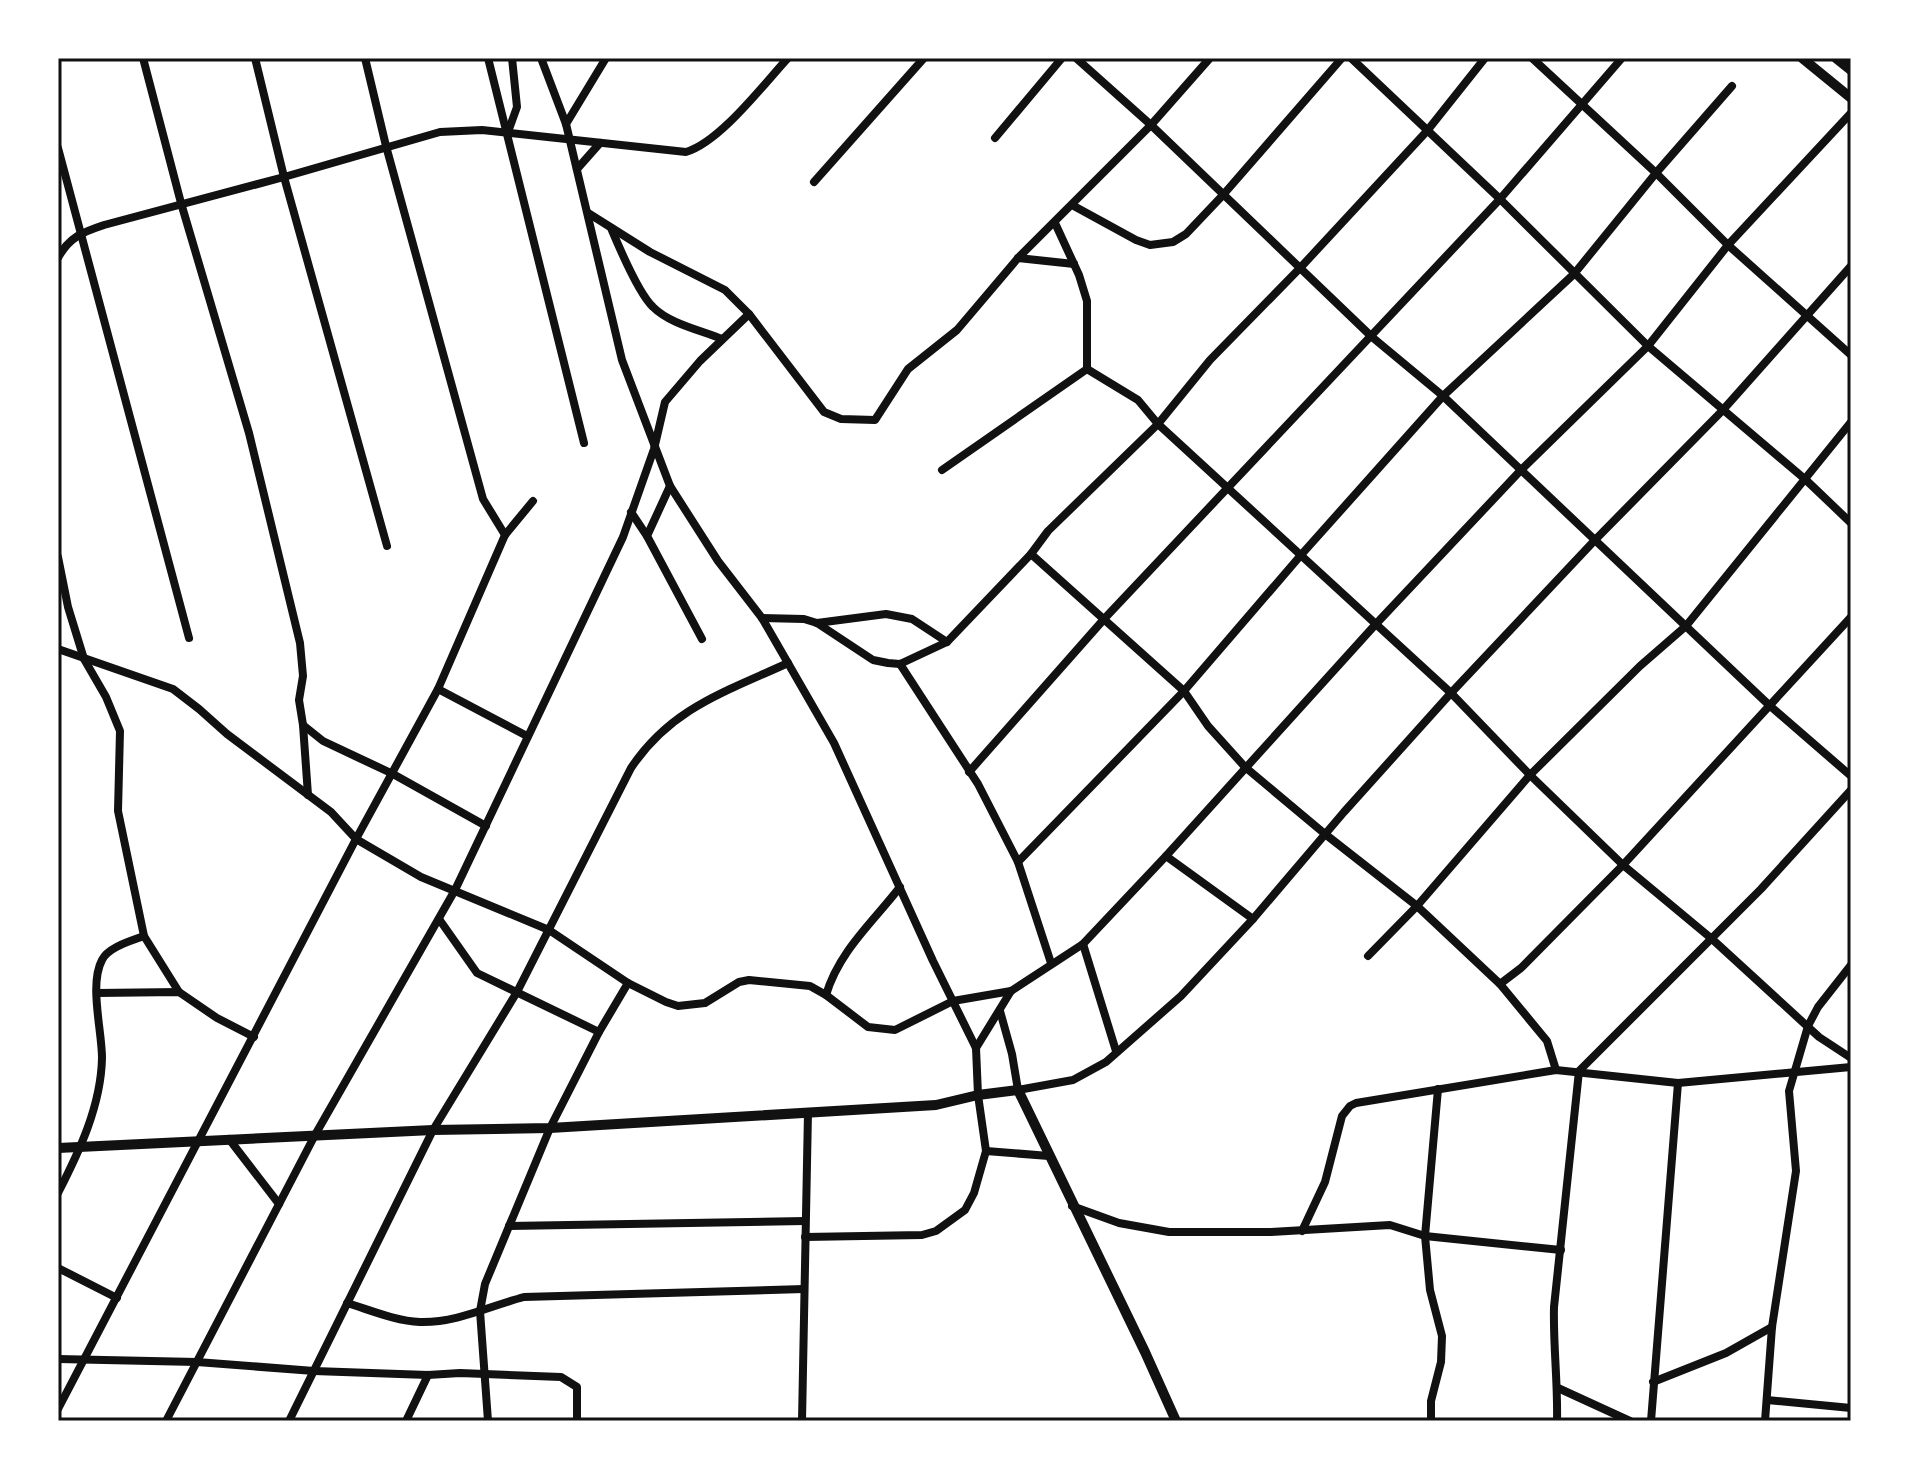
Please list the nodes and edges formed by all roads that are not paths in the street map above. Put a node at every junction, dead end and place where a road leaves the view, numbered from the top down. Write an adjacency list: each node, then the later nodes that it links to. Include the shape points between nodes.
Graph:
1 (143, 58): 40 (street)
2 (255, 58): 36 (street)
3 (365, 58): 32 (street)
4 (488, 58): 28 (street)
5 (512, 58): 28 (street, via 517,107)
6 (541, 58): 25 (street)
7 (606, 58): 25 (street)
8 (788, 58): 31 (street, via 706,143 686,152)
9 (924, 58): 37 (street)
10 (1062, 58): 29 (street)
11 (1076, 58): 26 (street)
12 (1210, 58): 26 (street)
13 (1342, 58): 38 (street)
14 (1351, 58): 27 (street)
15 (1485, 58): 27 (street)
16 (1532, 58): 23 (street)
17 (1622, 58): 23 (street)
18 (1802, 58): 22 (street)
19 (1836, 58): 20 (street)
20 (1851, 70)
21 (1732, 86): 35 (street)
22 (1851, 98)
23 (1583, 106): 35 (street); 39 (street)
24 (1851, 113): 46 (street)
25 (566, 124): 30 (street)
26 (1151, 125): 38 (street); 41 (street)
27 (1427, 131): 39 (street); 51 (street)
28 (508, 133): 30 (street); 32 (street, via 464,129); 64 (street)
29 (995, 138)
30 (570, 140): 31 (street); 34 (street)
31 (600, 143): 34 (street)
32 (386, 146): 36 (street); 74 (street, via 483,499)
33 (58, 148): 45 (street)
34 (577, 169): 42 (street)
35 (1656, 173): 46 (street); 52 (street)
36 (284, 177): 40 (street); 77 (street)
37 (814, 182)
38 (1223, 195): 41 (street, via 1186,234 1150,245); 51 (street)
39 (1500, 199): 52 (street); 55 (street)
40 (181, 203): 45 (street); 98 (street, via 249,433 300,643)
41 (1072, 205): 43 (street)
42 (588, 213): 44 (street); 65 (street, via 614,334)
43 (1055, 223): 48 (street); 49 (street)
44 (611, 228): 53 (street, via 725,290); 56 (street, via 652,306)
45 (79, 233): 47 (street); 87 (street)
46 (1728, 245): 54 (street); 57 (street)
47 (58, 258)
48 (1018, 258): 49 (street); 53 (street, via 957,330 908,369 875,420 841,419 824,412)
49 (1074, 264): 59 (street, via 1087,301)
50 (1851, 266): 54 (street)
51 (1301, 267): 55 (street); 63 (street, via 1210,360)
52 (1574, 274): 57 (street); 60 (street)
53 (749, 314): 56 (street)
54 (1808, 317): 58 (street); 61 (street)
55 (1372, 337): 60 (street); 70 (street)
56 (722, 339): 65 (street, via 665,402)
57 (1648, 346): 61 (street); 67 (street)
58 (1851, 355)
59 (1087, 369): 63 (street, via 1138,400); 66 (street)
60 (1443, 396): 67 (street); 79 (street)
61 (1722, 411): 68 (street); 76 (street)
62 (1851, 422): 68 (street)
63 (1158, 424): 70 (street); 78 (street)
64 (584, 443)
65 (654, 449): 69 (street); 72 (street)
66 (942, 470)
67 (1521, 470): 76 (street); 85 (street)
68 (1806, 480): 73 (street); 86 (street)
69 (670, 486): 75 (street); 82 (street)
70 (1229, 490): 79 (street); 83 (street)
71 (533, 501): 74 (street)
72 (631, 512): 75 (street); 99 (street, via 572,649)
73 (1851, 523)
74 (505, 535): 94 (street)
75 (647, 536): 88 (street)
76 (1595, 540): 86 (street); 96 (street)
77 (387, 546)
78 (1031, 554): 83 (street); 89 (street)
79 (1301, 555): 85 (street); 95 (street)
80 (58, 557): 91 (street)
81 (1851, 617): 97 (street)
82 (762, 618): 84 (street); 92 (street)
83 (1105, 618): 95 (street); 101 (street)
84 (817, 623): 89 (street, via 886,614 912,619); 93 (street, via 873,660)
85 (1375, 625): 96 (street); 100 (street)
86 (1686, 626): 97 (street); 103 (street)
87 (189, 638)
88 (702, 639)
89 (947, 642): 93 (street)
90 (58, 649): 91 (street)
91 (84, 659): 106 (street, via 173,689); 119 (street, via 120,731 118,811)
92 (788, 663): 113 (street, via 834,743); 118 (street, via 690,708 645,747)
93 (900, 664): 101 (street)
94 (438, 689): 99 (street); 102 (street)
95 (1184, 691): 100 (street); 111 (street)
96 (1451, 693): 103 (street); 108 (street)
97 (1769, 705): 104 (street); 112 (street)
98 (303, 725): 102 (street, via 323,741); 106 (street)
99 (527, 736): 107 (street)
100 (1245, 767): 108 (street); 110 (street)
101 (969, 772): 111 (street)
102 (393, 774): 107 (street); 109 (street)
103 (1530, 775): 112 (street); 115 (street)
104 (1851, 776)
105 (1851, 790): 120 (street)
106 (308, 795): 109 (street)
107 (486, 826): 114 (street)
108 (1325, 834): 115 (street); 117 (street)
109 (356, 839): 114 (street, via 421,877); 136 (street)
110 (1166, 856): 117 (street); 121 (street)
111 (1018, 862): 123 (street)
112 (1623, 865): 120 (street); 126 (street)
113 (900, 887): 131 (street, via 846,951); 132 (street)
114 (455, 890): 116 (street); 118 (street)
115 (1417, 906): 122 (street); 126 (street)
116 (439, 919): 129 (street, via 477,973); 151 (street)
117 (1253, 919): 138 (street, via 1181,996)
118 (549, 930): 125 (street); 129 (street)
119 (144, 936): 128 (street); 130 (street, via 103,956)
120 (1712, 939): 134 (street); 142 (street)
121 (1083, 944): 123 (street); 138 (street)
122 (1368, 956)
123 (1051, 963): 127 (street)
124 (1851, 965): 134 (street)
125 (628, 983): 131 (street, via 678,1006 705,1003 749,980 810,986); 135 (street)
126 (1500, 984): 141 (street, via 1547,1041)
127 (1011, 991): 132 (street); 133 (street)
128 (179, 992): 130 (street); 136 (street)
129 (517, 992): 135 (street); 150 (street)
130 (97, 993): 155 (street, via 102,1060)
131 (826, 995): 132 (street, via 868,1027 895,1030)
132 (953, 1001): 137 (street)
133 (1000, 1011): 137 (street); 146 (street)
134 (1808, 1026): 139 (street); 143 (street)
135 (599, 1032): 149 (street)
136 (254, 1037): 153 (street)
137 (976, 1048): 147 (street)
138 (1116, 1051): 146 (street, via 1073,1080)
139 (1851, 1058)
140 (1851, 1067): 143 (street)
141 (1556, 1070): 142 (street); 145 (street)
142 (1579, 1071): 144 (street); 166 (street)
143 (1794, 1071): 144 (street); 172 (street, via 1789,1108 1796,1171)
144 (1678, 1083): 179 (street)
145 (1438, 1089): 163 (street, via 1350,1106); 164 (street)
146 (1018, 1090): 147 (street); 157 (street)
147 (978, 1095): 148 (street, via 936,1105); 156 (street)
148 (808, 1112): 149 (street); 161 (street)
149 (550, 1128): 150 (street); 162 (street)
150 (433, 1130): 151 (street); 170 (street)
151 (315, 1135): 152 (street); 159 (street)
152 (229, 1139): 153 (street); 159 (street)
153 (199, 1141): 155 (street); 169 (street)
154 (58, 1148): 155 (street)
155 (81, 1148): 158 (street)
156 (986, 1151): 157 (street); 165 (street, via 965,1210 936,1231 901,1237)
157 (1049, 1156): 160 (street)
158 (58, 1193)
159 (279, 1204): 175 (street)
160 (1072, 1206): 163 (street, via 1119,1223 1169,1232); 190 (street)
161 (805, 1221): 162 (street); 165 (street)
162 (509, 1226): 171 (street)
163 (1302, 1231): 164 (street, via 1390,1225)
164 (1425, 1236): 166 (street); 191 (street, via 1430,1290 1442,1336)
165 (805, 1237): 168 (street)
166 (1561, 1250): 180 (street, via 1553,1344)
167 (58, 1268): 169 (street)
168 (804, 1289): 171 (street, via 524,1297); 189 (street)
169 (117, 1298): 173 (street)
170 (347, 1303): 171 (street, via 418,1322); 176 (street)
171 (480, 1311): 178 (street)
172 (1772, 1327): 179 (street, via 1726,1353); 181 (street)
173 (86, 1358): 174 (street); 175 (street); 183 (street)
174 (58, 1359)
175 (197, 1362): 176 (street); 184 (street)
176 (314, 1371): 177 (street); 185 (street)
177 (428, 1375): 178 (street); 186 (street)
178 (485, 1375): 187 (street); 188 (street, via 567,1379 577,1387)
179 (1653, 1382): 194 (street)
180 (1558, 1388): 192 (street); 193 (street)
181 (1767, 1400): 182 (street); 195 (street)
182 (1851, 1408)
183 (58, 1409)
184 (166, 1421)
185 (289, 1421)
186 (406, 1421)
187 (488, 1421)
188 (577, 1421)
189 (802, 1421)
190 (1176, 1421)
191 (1431, 1421)
192 (1557, 1421)
193 (1630, 1421)
194 (1651, 1421)
195 (1765, 1421)

